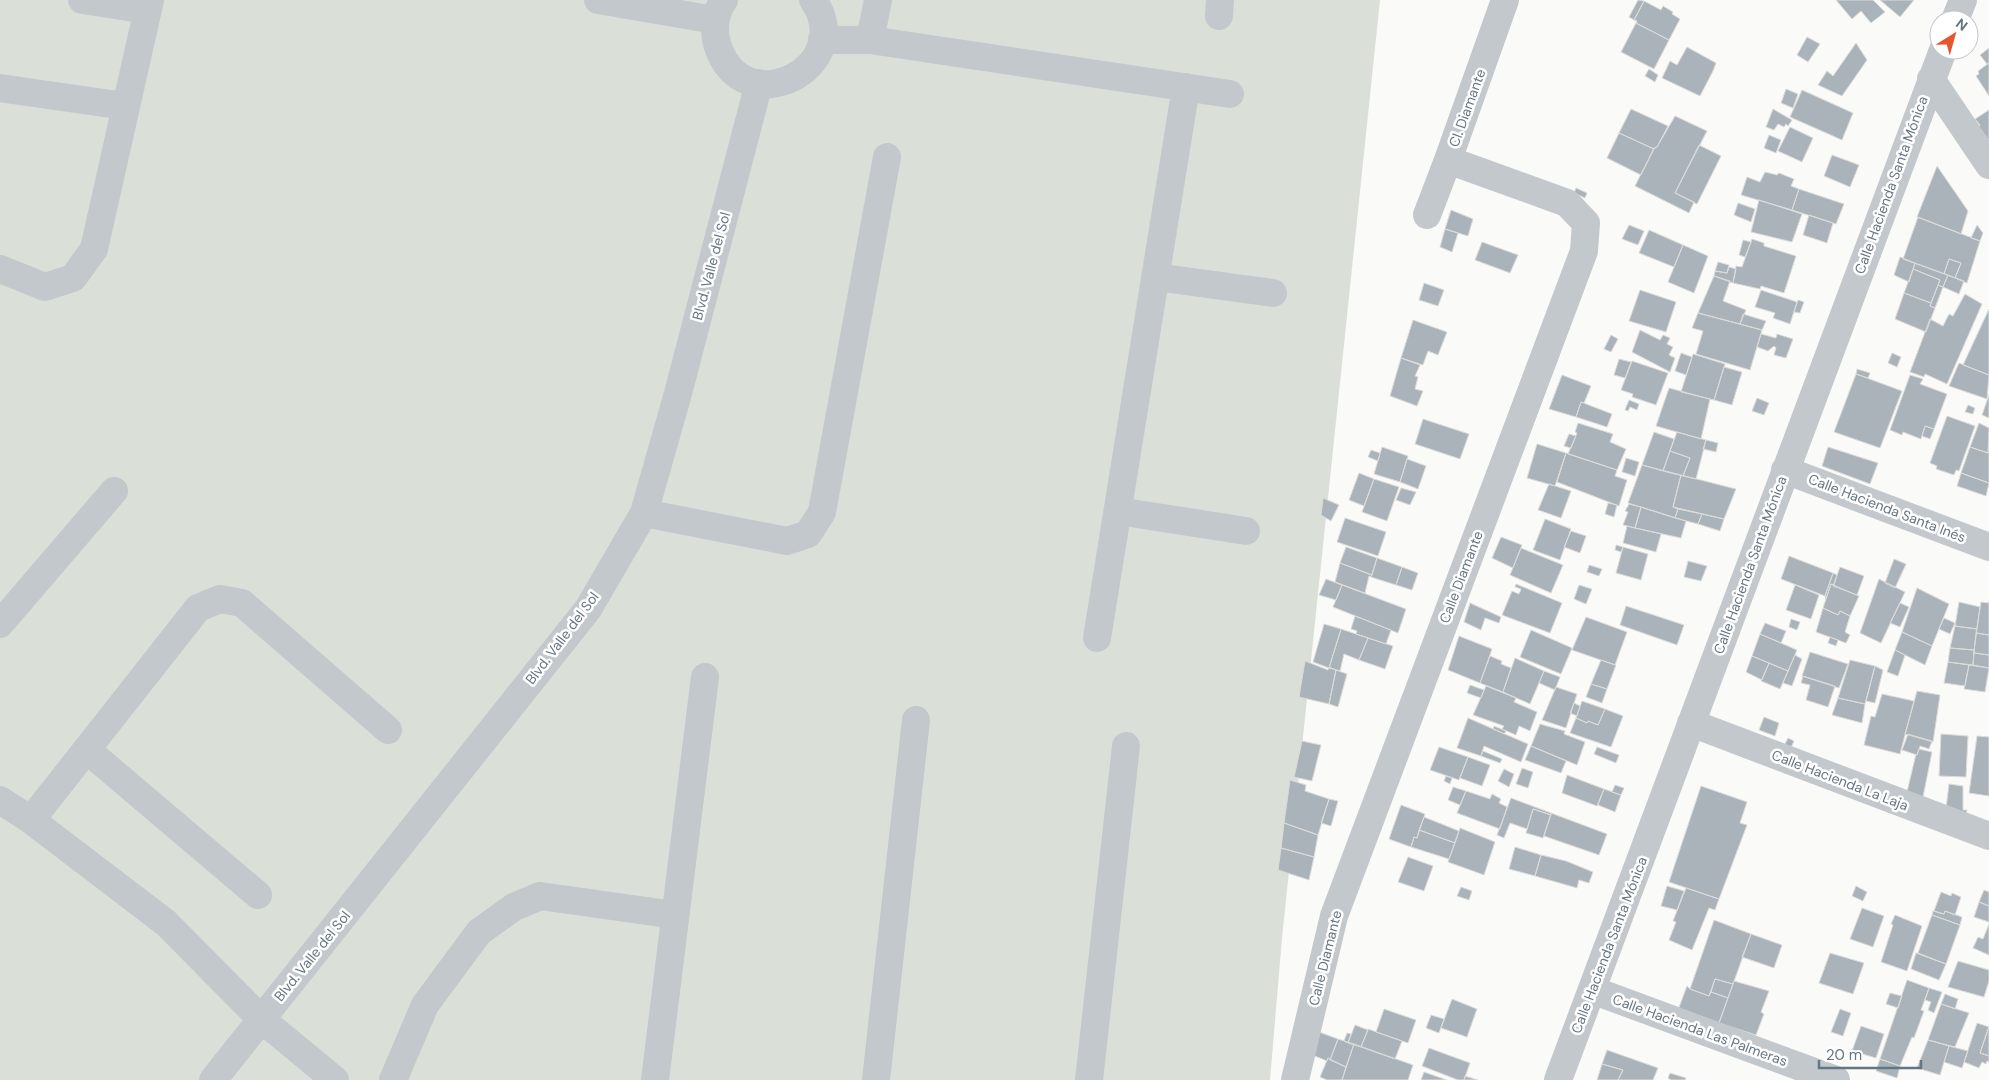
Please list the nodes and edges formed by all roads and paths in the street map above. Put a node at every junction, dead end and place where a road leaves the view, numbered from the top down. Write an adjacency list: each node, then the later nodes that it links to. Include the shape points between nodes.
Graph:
1 (82, 0): 6 (street)
2 (598, 0): 7 (street)
3 (813, 0): 8 (street, via 822,23)
4 (878, 0): 9 (street)
5 (1505, 0): 18 (street, Cl. Diamante)
6 (149, 5): 16 (street)
7 (720, 10): 12 (street, via 715,37 720,53 730,67)
8 (822, 40): 9 (street); 12 (street, via 806,69 792,79 776,84)
9 (870, 40): 14 (street)
10 (1938, 60): 11 (street, Calle Hacienda Santa Mónica)
11 (1931, 79): 19 (street); 24 (street, Calle Hacienda Santa Mónica)
12 (759, 83): 27 (street, Blvd. Valle del Sol)
13 (0, 88): 16 (street)
14 (1186, 88): 15 (street); 22 (street)
15 (1230, 94)
16 (125, 106): 21 (street, via 94,249 73,278 45,287)
17 (887, 157): 27 (street, via 822,512 808,534 787,541)
18 (1448, 160): 20 (street, Cl. Diamante); 51 (street, Calle Diamante, via 1567,203 1586,223 1584,251 1334,916)
19 (1989, 165)
20 (1427, 215)
21 (0, 269)
22 (1155, 277): 23 (street); 26 (street)
23 (1273, 292)
24 (1785, 470): 29 (street, Calle Hacienda Santa Inés); 34 (street, Calle Hacienda Santa Mónica)
25 (114, 491): 30 (street)
26 (1118, 511): 28 (street); 31 (street)
27 (644, 513): 44 (street, Blvd. Valle del Sol, via 588,608)
28 (1246, 532)
29 (1989, 547)
30 (0, 624)
31 (1097, 638)
32 (704, 677): 42 (street)
33 (916, 720): 49 (street)
34 (1691, 723): 40 (street, Calle Hacienda La Laja); 43 (street, Calle Hacienda Santa Mónica)
35 (388, 730): 37 (street, via 242,603 220,599 198,608)
36 (1126, 746): 50 (street)
37 (87, 750): 39 (street); 41 (street)
38 (0, 800): 39 (street)
39 (31, 820): 44 (street, via 166,924)
40 (1989, 836)
41 (258, 895)
42 (675, 916): 47 (street, via 540,896 514,907 480,932 425,1005); 48 (street)
43 (1592, 990): 52 (street, Calle Hacienda Santa Mónica); 53 (street, Calle Hacienda Las Palmeras)
44 (261, 1019): 45 (street, Blvd. Valle del Sol); 46 (street)
45 (213, 1080)
46 (335, 1080)
47 (393, 1080)
48 (655, 1080)
49 (876, 1080)
50 (1089, 1080)
51 (1295, 1080)
52 (1558, 1080)
53 (1836, 1080)

